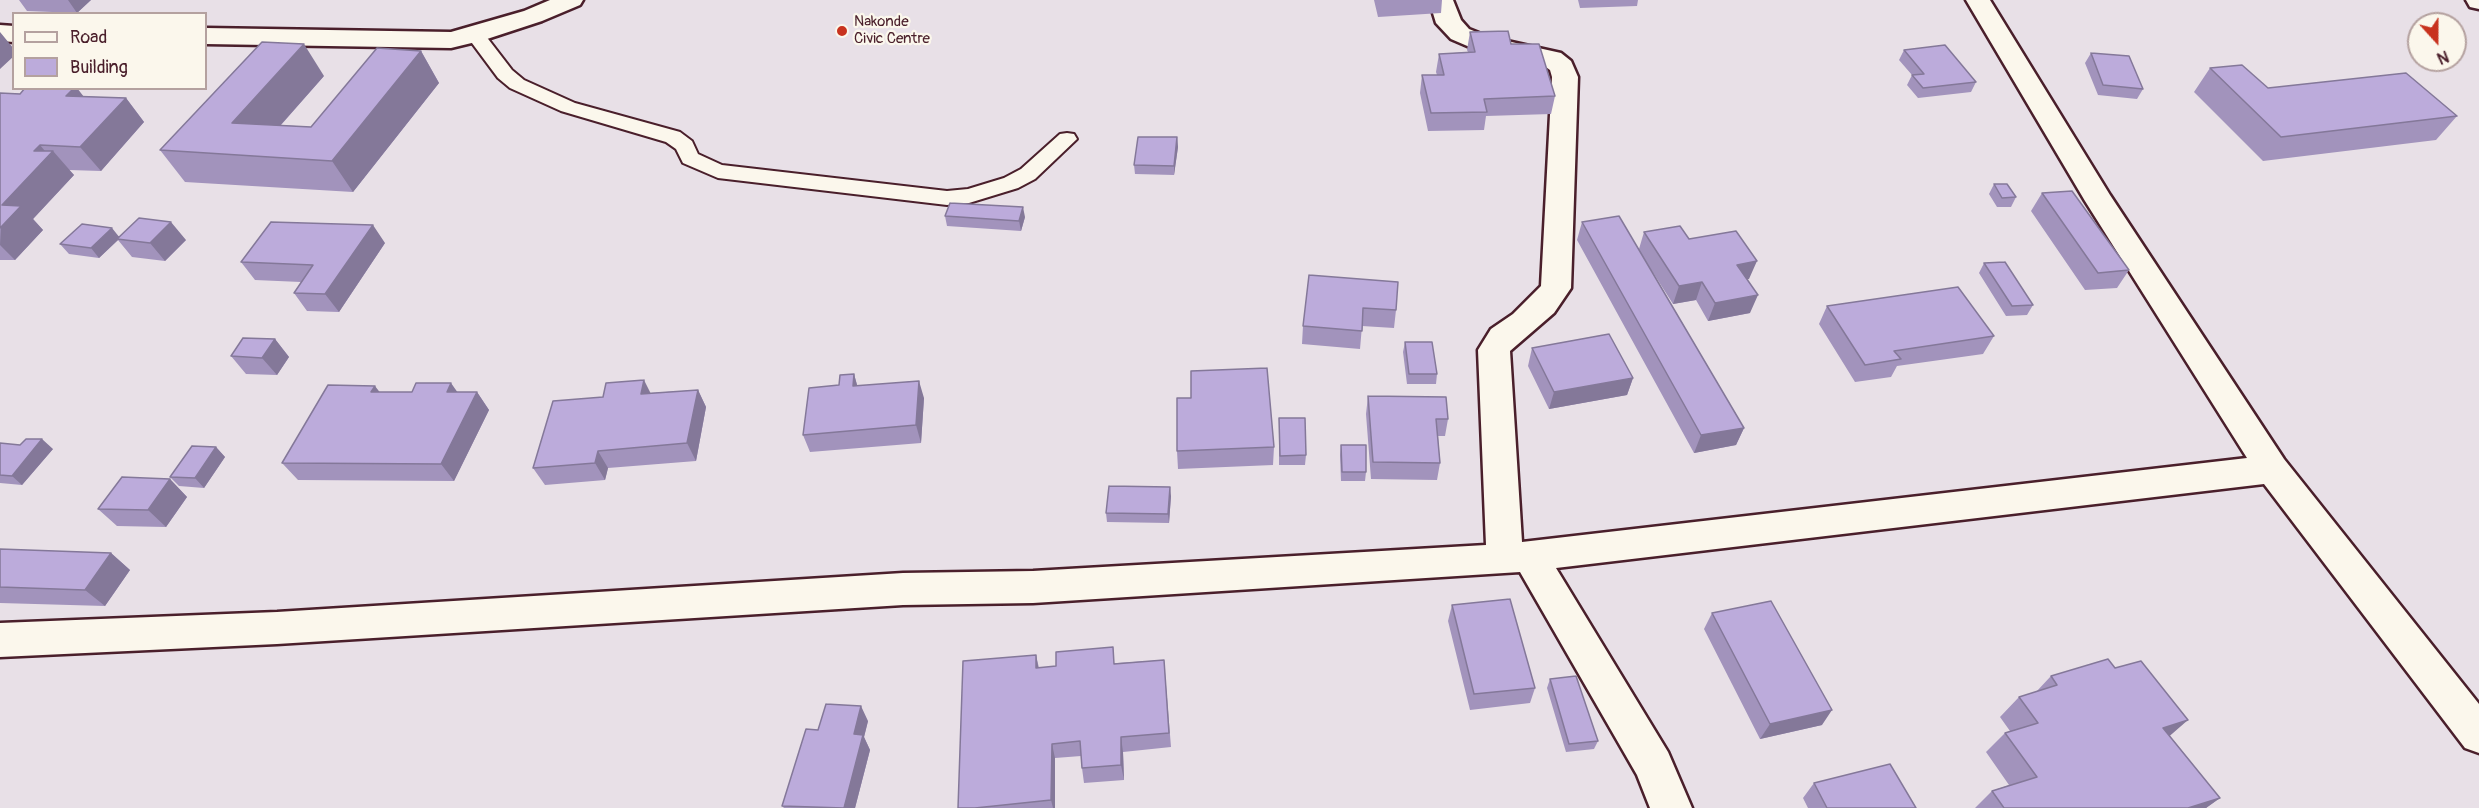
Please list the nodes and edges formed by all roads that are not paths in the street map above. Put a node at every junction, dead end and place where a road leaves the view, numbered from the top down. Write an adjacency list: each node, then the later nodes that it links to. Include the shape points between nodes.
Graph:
1 (572, 0): 4 (street)
2 (1441, 0): 8 (street, via 1449,23 1460,34 1481,43 1552,59 1562,67 1565,78 1556,288 1543,305 1502,337 1494,350)
3 (1978, 0): 7 (street, via 2093,191)
4 (475, 35): 5 (street, via 451,40); 6 (lane, via 517,84 568,107 673,137 685,146 690,158 718,171 947,198 1011,183 1028,174)
5 (207, 36)
6 (1067, 139)
7 (2272, 469): 8 (street); 10 (street)
8 (1517, 557): 9 (street, via 1033,587 903,589 278,628); 11 (street, via 1654,765)
9 (0, 640)
10 (2479, 735)
11 (1671, 808)

